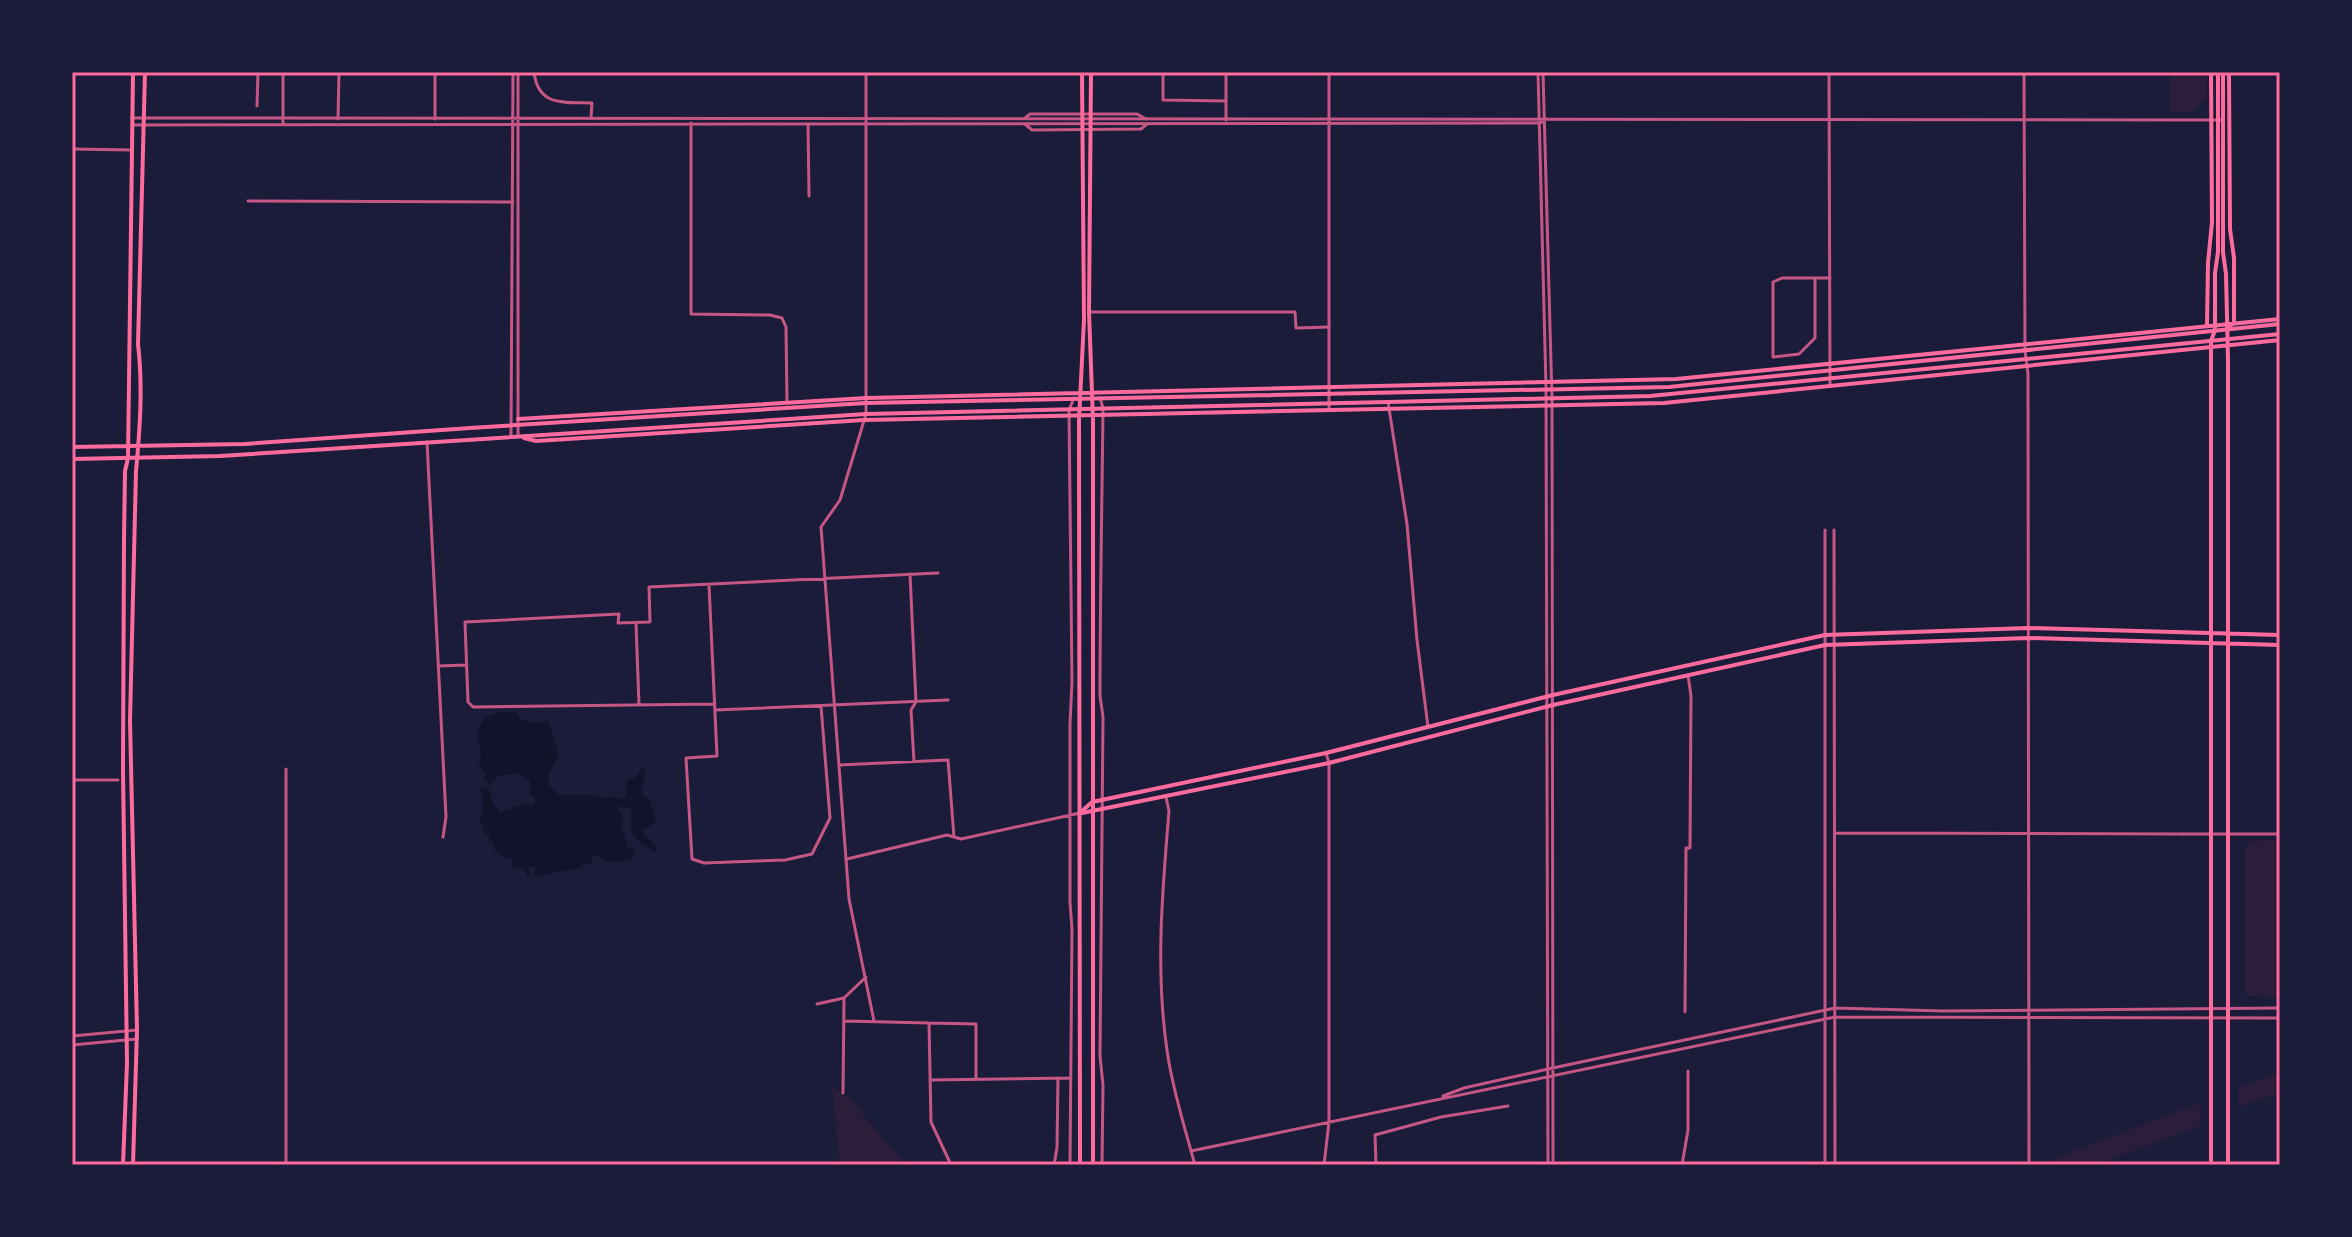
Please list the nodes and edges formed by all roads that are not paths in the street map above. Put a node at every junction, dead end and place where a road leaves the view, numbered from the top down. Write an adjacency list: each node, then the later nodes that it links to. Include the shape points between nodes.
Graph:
1 (133, 72): 38 (main road)
2 (145, 72): 39 (main road)
3 (258, 72): 22 (street)
4 (283, 72): 40 (street)
5 (339, 72): 26 (street)
6 (435, 72): 27 (street)
7 (516, 72): 23 (street)
8 (534, 72): 24 (street, via 544,96 592,103)
9 (866, 72): 42 (street)
10 (1082, 72): 31 (main road)
11 (1091, 72): 32 (main road)
12 (1163, 72): 21 (street, via 1163,100)
13 (1226, 72): 21 (street)
14 (1329, 72): 34 (street)
15 (1540, 72): 35 (street)
16 (1829, 72): 36 (street)
17 (2024, 72): 37 (street)
18 (2211, 72): 28 (main road)
19 (2220, 72): 28 (main road)
20 (2229, 72): 29 (main road)
21 (1226, 101): 25 (street)
22 (257, 106)
23 (516, 118): 24 (street); 27 (street); 43 (street)
24 (591, 118): 41 (street)
25 (1226, 118): 33 (street); 34 (street); 45 (street)
26 (338, 119): 27 (street); 40 (street)
27 (435, 119)
28 (2217, 120): 29 (street); 37 (street); 56 (main road); 57 (main road); 59 (main road)
29 (2229, 120): 55 (main road)
30 (1024, 121): 31 (street); 31 (street, via 1032,130); 42 (street)
31 (1081, 121): 32 (street); 32 (street); 74 (main road)
32 (1091, 121): 33 (street); 33 (street, via 1141,129); 53 (main road)
33 (1146, 121): 45 (street)
34 (1329, 121): 35 (street); 45 (street); 58 (street)
35 (1541, 121): 36 (street); 68 (street)
36 (1829, 121): 37 (street); 52 (street)
37 (2024, 121): 62 (street)
38 (132, 122): 39 (street); 47 (main road)
39 (144, 122): 40 (street); 100 (main road)
40 (283, 122): 43 (street)
41 (690, 122): 42 (street); 43 (street); 44 (street); 79 (street, via 691,314 782,318)
42 (866, 122): 44 (street); 80 (street)
43 (516, 124): 50 (street); 97 (street)
44 (808, 124): 48 (street)
45 (1226, 124)
46 (72, 149): 47 (street)
47 (132, 150): 101 (main road)
48 (809, 196)
49 (248, 201): 50 (street)
50 (513, 202): 97 (street)
51 (1815, 278): 51 (street, via 1773,282 1773,357 1799,354 1815,338); 52 (street)
52 (1830, 278): 66 (street)
53 (1089, 312): 58 (street, via 1295,312 1296,328); 71 (main road)
54 (2280, 321): 55 (main road); 57 (main road)
55 (2234, 323): 57 (main road)
56 (2207, 326): 59 (main road); 62 (main road)
57 (2226, 326): 59 (main road); 61 (main road)
58 (1329, 327): 70 (street)
59 (2215, 328): 63 (main road); 64 (main road)
60 (2280, 337): 61 (main road)
61 (2228, 342): 63 (main road); 117 (main road)
62 (2025, 344): 64 (street); 66 (main road)
63 (2211, 344): 65 (main road); 116 (main road)
64 (2025, 351): 65 (street); 66 (main road)
65 (2028, 362): 67 (main road); 69 (main road); 115 (street)
66 (1830, 366): 67 (street); 68 (main road, via 1669,387)
67 (1830, 379): 69 (street); 76 (main road, via 1689,394)
68 (1549, 386): 70 (main road); 75 (main road); 76 (street)
69 (1830, 386): 84 (main road, via 1664,403)
70 (1329, 387): 72 (main road); 75 (street)
71 (1091, 392): 72 (main road); 74 (main road); 77 (main road)
72 (1099, 392): 78 (street)
73 (1074, 394): 74 (main road); 80 (main road); 81 (street)
74 (1081, 394): 82 (main road)
75 (1329, 395): 78 (main road); 85 (street)
76 (1549, 399): 83 (main road); 84 (street)
77 (1091, 400): 78 (main road); 82 (main road); 87 (main road)
78 (1100, 400): 88 (street)
79 (787, 401): 80 (main road); 86 (street); 97 (main road)
80 (866, 401): 81 (main road); 86 (main road); 92 (street)
81 (1074, 401): 82 (main road); 90 (street)
82 (1081, 401): 91 (main road)
83 (1388, 402): 85 (main road); 89 (street)
84 (1549, 406): 89 (main road); 130 (street)
85 (1329, 407): 88 (main road); 89 (main road); 94 (main road)
86 (787, 408): 97 (main road)
87 (1093, 408): 88 (main road); 91 (main road); 93 (main road)
88 (1103, 408): 94 (street)
89 (1389, 409): 139 (street)
90 (1069, 410): 91 (main road); 92 (main road); 95 (street)
91 (1079, 413): 93 (main road); 95 (main road); 151 (main road)
92 (866, 414): 96 (street); 98 (main road)
93 (1093, 415): 94 (main road); 149 (main road)
94 (1103, 415): 148 (street)
95 (1069, 416): 96 (main road); 153 (street)
96 (864, 420): 98 (main road, via 536,441); 110 (street, via 840,500 821,527)
97 (516, 423): 98 (street); 100 (main road, via 245,444)
98 (515, 436): 99 (main road)
99 (427, 442): 104 (main road); 128 (street)
100 (140, 445): 101 (main road); 104 (main road)
101 (128, 446): 102 (main road); 103 (main road)
102 (72, 447)
103 (128, 458): 104 (main road); 105 (main road); 183 (main road, via 123,771)
104 (137, 458): 182 (main road, via 130,721)
105 (72, 459)
106 (1825, 530): 112 (street)
107 (1834, 530): 113 (street)
108 (938, 573): 109 (street)
109 (910, 574): 110 (street); 132 (street)
110 (826, 579): 111 (street); 137 (street)
111 (709, 585): 114 (street, via 649,587 650,622); 133 (street)
112 (1825, 587): 113 (street); 118 (street)
113 (1834, 587): 119 (street)
114 (636, 623): 127 (street, via 618,623 619,614 465,622); 134 (street)
115 (2028, 628): 116 (main road); 119 (main road); 121 (street)
116 (2211, 633): 117 (main road); 122 (main road)
117 (2229, 634): 120 (main road); 123 (main road)
118 (1825, 635): 119 (main road); 125 (street); 130 (main road)
119 (1834, 635): 124 (street)
120 (2280, 635)
121 (2028, 638): 122 (main road); 124 (main road); 155 (street)
122 (2211, 643): 123 (main road); 156 (main road)
123 (2229, 643): 126 (main road); 157 (main road)
124 (1834, 644): 125 (main road); 154 (street)
125 (1825, 645): 129 (main road); 162 (street)
126 (2280, 645)
127 (466, 665): 128 (street); 134 (street, via 468,702 479,709)
128 (438, 666): 159 (street)
129 (1688, 675): 135 (main road); 172 (street)
130 (1550, 695): 135 (street); 139 (main road)
131 (948, 700): 132 (street)
132 (916, 702): 137 (street); 141 (street, via 911,710)
133 (715, 704): 134 (street); 138 (street)
134 (639, 705)
135 (1550, 705): 142 (main road); 188 (street)
136 (821, 706): 137 (street); 138 (street); 138 (street, via 830,818 812,854 704,863 692,859 686,758 717,756)
137 (834, 706): 143 (street)
138 (715, 710)
139 (1428, 727): 140 (main road)
140 (1326, 753): 142 (street); 148 (main road)
141 (914, 762): 143 (street); 160 (street, via 948,760)
142 (1329, 763): 147 (main road); 200 (street)
143 (839, 765): 161 (street)
144 (286, 769): 204 (street)
145 (72, 780): 146 (street)
146 (118, 780)
147 (1166, 797): 150 (main road); 201 (street, via 1162,1003 1173,1082)
148 (1102, 800): 149 (main road); 150 (street)
149 (1092, 802): 151 (main road); 152 (main road)
150 (1102, 811): 152 (main road); 210 (street)
151 (1080, 813): 152 (main road); 153 (street); 208 (main road)
152 (1092, 813): 209 (main road)
153 (1070, 815): 160 (street); 194 (street)
154 (1835, 833): 155 (street); 163 (street)
155 (2029, 833): 156 (street); 173 (street)
156 (2209, 834): 157 (street); 168 (main road)
157 (2227, 834): 158 (street); 169 (main road)
158 (2280, 834)
159 (443, 837)
160 (954, 837): 161 (street)
161 (847, 859): 164 (street, via 849,899)
162 (1825, 963): 163 (street); 171 (street)
163 (1835, 963): 167 (street)
164 (866, 977): 165 (street); 180 (street)
165 (844, 998): 166 (street); 179 (street)
166 (817, 1004)
167 (1835, 1008): 171 (street); 173 (street); 174 (street)
168 (2210, 1008): 169 (street); 173 (street); 176 (main road)
169 (2228, 1008): 170 (street); 175 (main road)
170 (2280, 1008)
171 (1825, 1010): 178 (street); 188 (street)
172 (1685, 1012)
173 (2029, 1014): 174 (street); 176 (street); 218 (street)
174 (1835, 1017): 178 (street); 190 (street)
175 (2228, 1017): 176 (street); 177 (street); 220 (main road)
176 (2210, 1018): 219 (main road)
177 (2280, 1018)
178 (1825, 1019): 189 (street); 192 (street)
179 (844, 1021): 180 (street); 197 (street)
180 (874, 1021): 181 (street)
181 (929, 1023): 195 (street); 196 (street, via 976,1024)
182 (137, 1030): 183 (street); 185 (main road)
183 (127, 1031): 184 (street); 186 (main road)
184 (72, 1036)
185 (137, 1039): 186 (street); 203 (main road)
186 (127, 1040): 187 (street); 202 (main road)
187 (72, 1045)
188 (1550, 1068): 192 (street); 198 (street)
189 (1825, 1068): 190 (street); 216 (street)
190 (1835, 1068): 217 (street)
191 (1688, 1071): 215 (street)
192 (1550, 1077): 198 (street); 214 (street)
193 (1058, 1078): 194 (street); 196 (street); 206 (street)
194 (1070, 1078): 207 (street)
195 (930, 1080): 196 (street); 205 (street, via 931,1122)
196 (976, 1080)
197 (843, 1093)
198 (1436, 1099): 200 (street)
199 (1508, 1106): 213 (street, via 1375,1135)
200 (1329, 1122): 201 (street); 212 (street)
201 (1191, 1151): 211 (street)
202 (123, 1165)
203 (133, 1165)
204 (286, 1165)
205 (951, 1165)
206 (1054, 1165)
207 (1070, 1165)
208 (1080, 1165)
209 (1093, 1165)
210 (1102, 1165)
211 (1195, 1165)
212 (1324, 1165)
213 (1376, 1165)
214 (1550, 1165)
215 (1682, 1165)
216 (1825, 1165)
217 (1835, 1165)
218 (2029, 1165)
219 (2211, 1165)
220 (2228, 1165)

